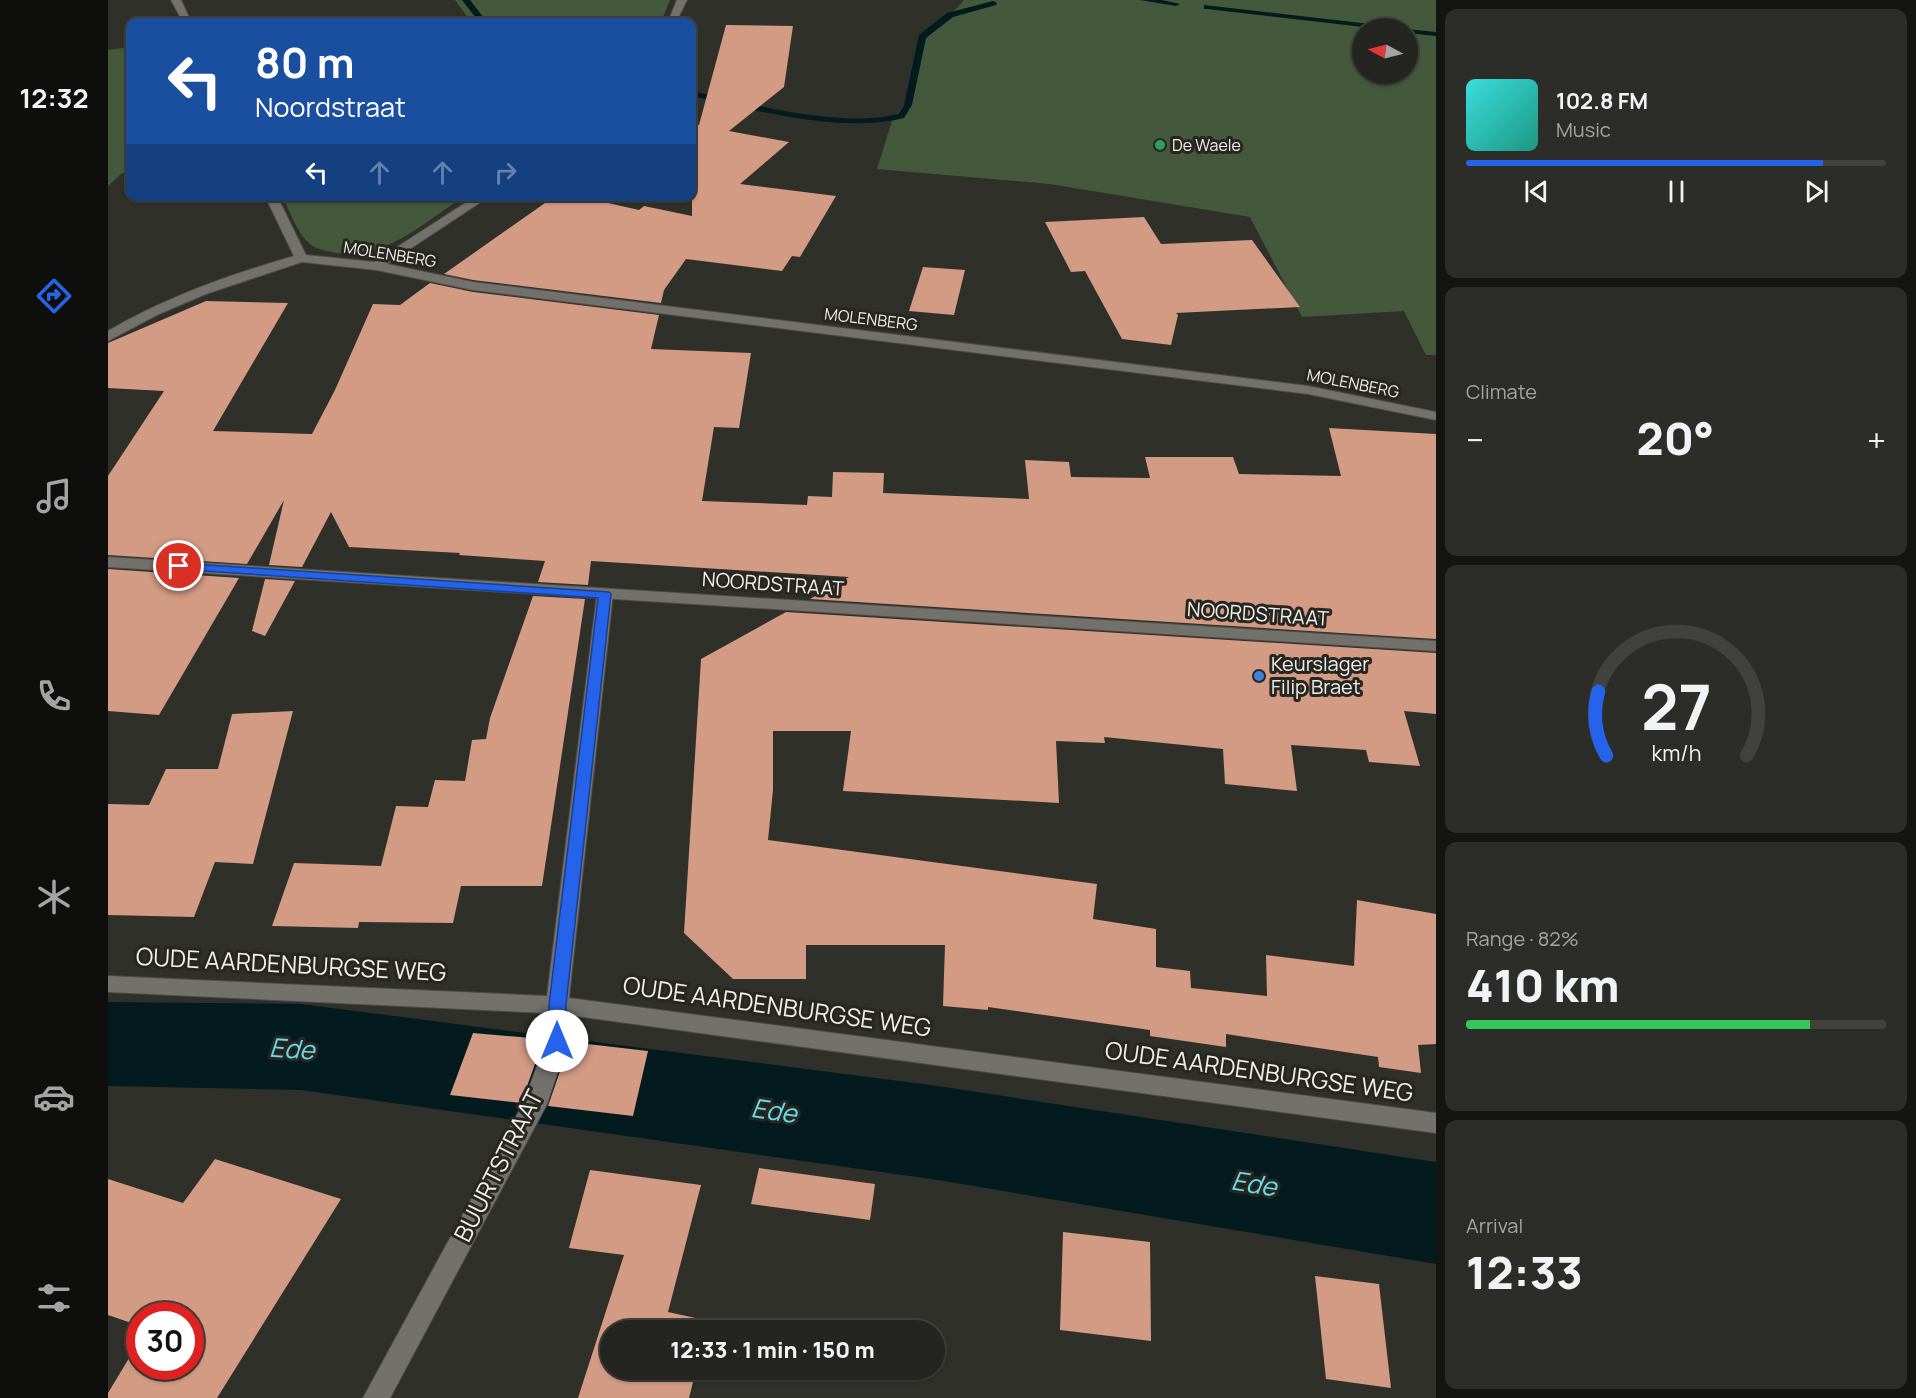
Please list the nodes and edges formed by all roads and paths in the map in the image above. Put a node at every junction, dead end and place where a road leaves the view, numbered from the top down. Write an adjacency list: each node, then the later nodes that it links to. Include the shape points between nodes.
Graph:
1 (176, 0): 3 (street)
2 (682, 0): 4 (street)
3 (185, 18)
4 (674, 18)
5 (273, 201): 7 (street)
6 (477, 201): 8 (street)
7 (301, 258): 8 (street, MOLENBERG); 9 (street, via 248,273)
8 (376, 266): 10 (street, MOLENBERG, via 473,286 1308,390)
9 (108, 337)
10 (1436, 416)
11 (108, 562): 12 (street, NOORDSTRAAT)
12 (605, 594): 13 (street, NOORDSTRAAT); 15 (street, BUURTSTRAAT)
13 (1436, 646)
14 (108, 984): 15 (street, OUDE AARDENBURGSE WEG)
15 (557, 1005): 16 (street, OUDE AARDENBURGSE WEG); 17 (street, BUURTSTRAAT, via 557,1041 535,1104)
16 (1436, 1124)
17 (376, 1398)

